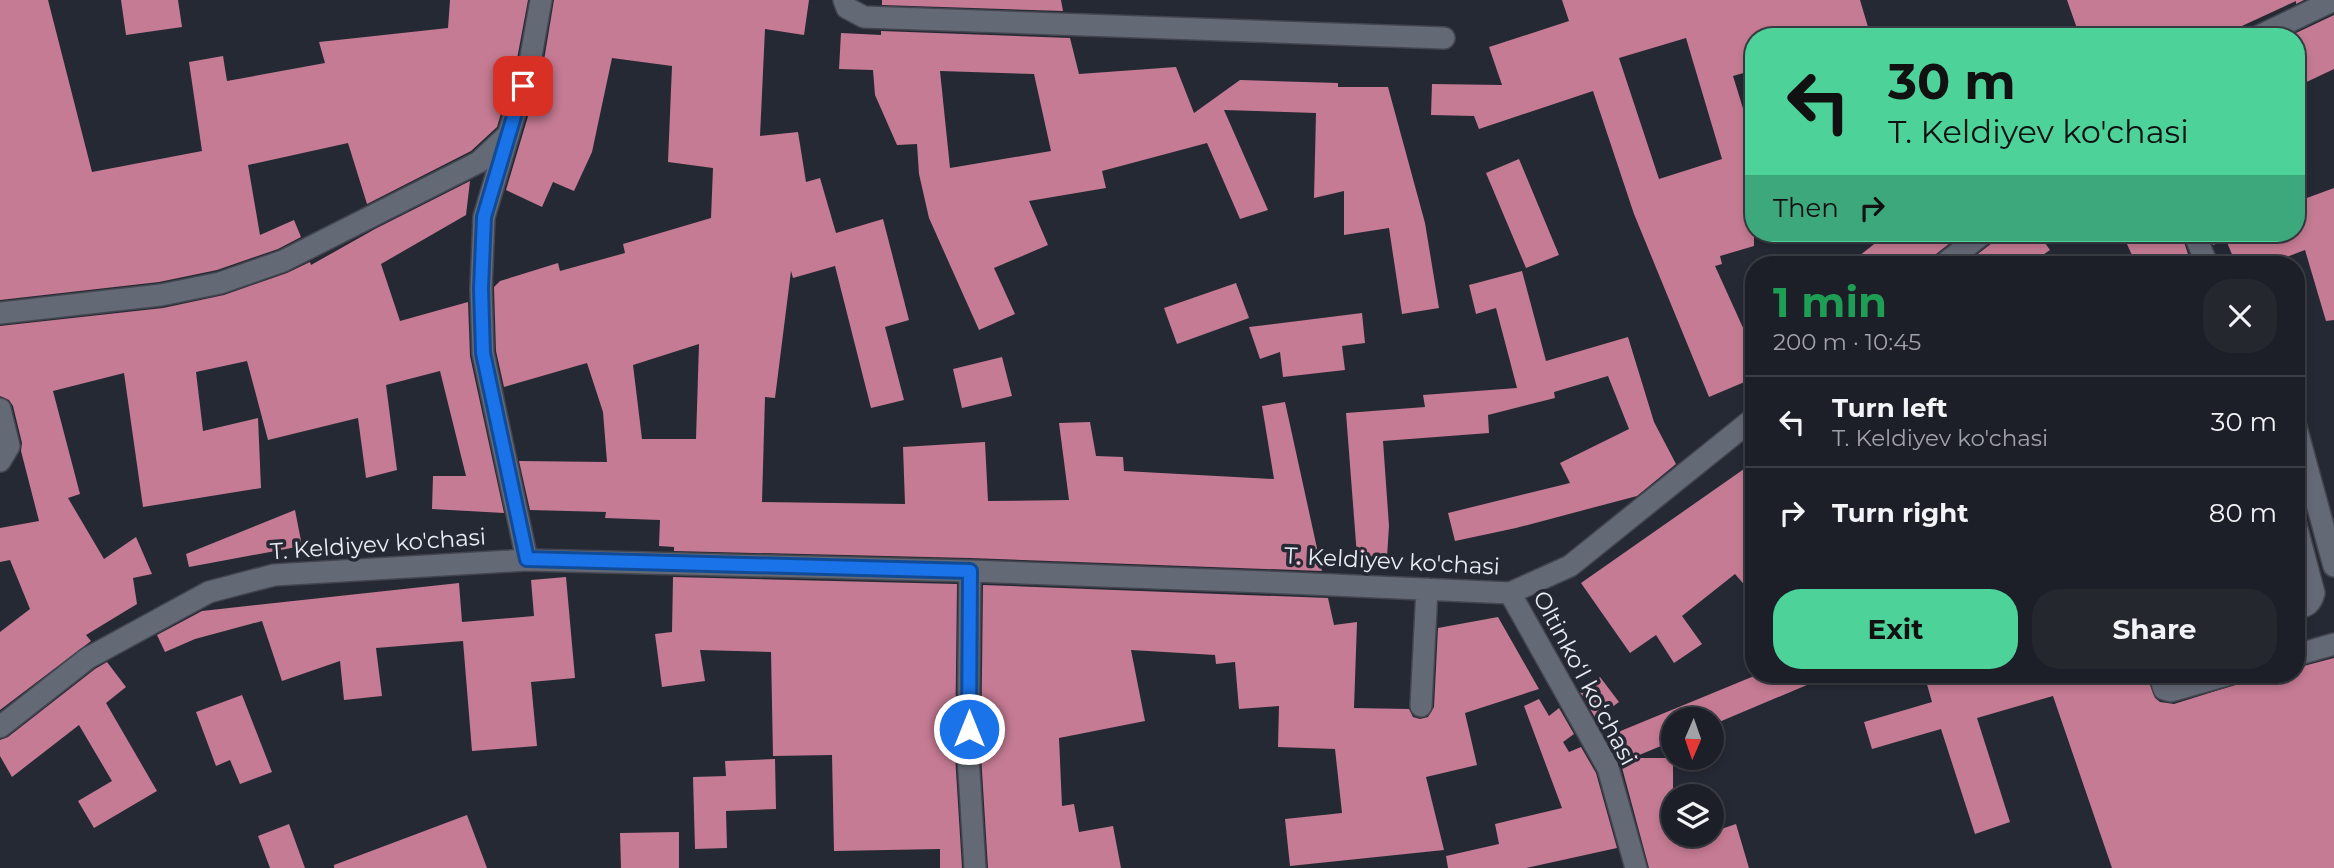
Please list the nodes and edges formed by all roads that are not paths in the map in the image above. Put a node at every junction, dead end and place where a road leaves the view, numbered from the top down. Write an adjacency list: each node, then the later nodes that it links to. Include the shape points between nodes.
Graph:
1 (541, 0): 6 (street, via 530,62)
2 (844, 0): 5 (street, via 847,8 864,17)
3 (2334, 0): 4 (street)
4 (2276, 28)
5 (1444, 38)
6 (509, 133): 9 (street, via 479,162 283,261 220,283 161,295); 15 (street, via 484,217 483,353)
7 (1972, 242): 8 (street)
8 (1954, 256)
9 (0, 313)
10 (0, 409): 13 (street, via 9,446)
11 (1745, 425): 19 (street, T. Keldiyev ko'chasi, via 1570,565)
12 (2305, 460): 16 (street)
13 (0, 461)
14 (2305, 558): 20 (street, via 2314,593)
15 (527, 559): 17 (street, T. Keldiyev ko'chasi); 26 (street, T. Keldiyev ko'chasi, via 274,575 209,592 88,657)
16 (2334, 566)
17 (970, 571): 18 (street, T. Keldiyev ko'chasi); 27 (street, via 968,755)
18 (1427, 589): 19 (street, T. Keldiyev ko'chasi); 25 (street)
19 (1510, 593): 28 (street, Oltinkoʻl koʻchasi, via 1608,768)
20 (2305, 606)
21 (2334, 643): 22 (street)
22 (2305, 652)
23 (2162, 683): 24 (street, via 2171,691)
24 (2199, 683)
25 (1421, 706)
26 (0, 727)
27 (975, 868)
28 (1636, 868)

